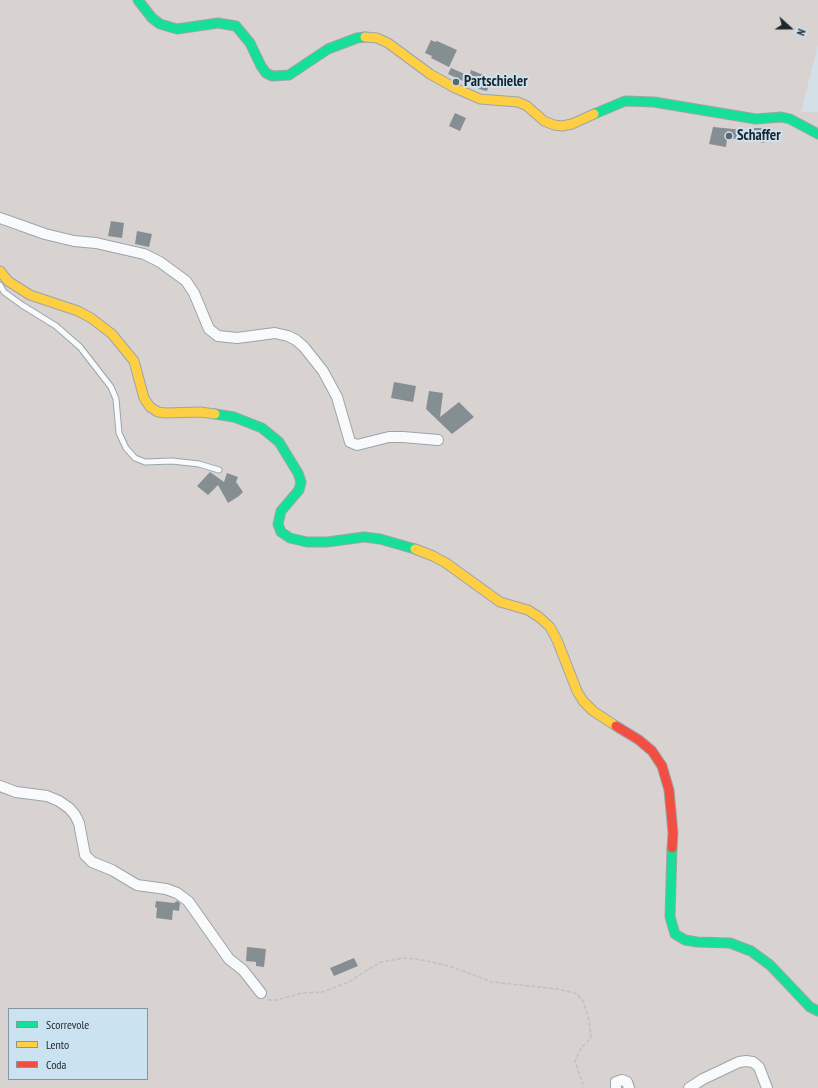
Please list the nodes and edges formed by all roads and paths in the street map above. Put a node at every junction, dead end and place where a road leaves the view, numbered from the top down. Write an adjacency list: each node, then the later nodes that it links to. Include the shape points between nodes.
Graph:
1 (138, 0): 2 (street, via 152,18 167,26 177,28 218,23 236,26 250,43 263,69 272,76 288,75 328,49 343,43 357,38 373,37 388,43 430,74 455,88 480,99 518,102 554,126 572,124 616,104 635,101 756,119 781,117)
2 (818, 134)
3 (0, 218): 6 (street, via 45,234 144,254 160,262 186,281 194,293 209,329 218,336 237,338 276,333 296,340 324,371 337,397 350,442 357,445 389,437)
4 (0, 271): 10 (street, via 8,281 30,295 78,310 112,334 134,361 144,398 158,412 200,412 234,417 262,428 279,442 301,482 299,490 281,511 278,524 281,532 290,538 307,542 327,542 364,537 409,547 446,563 500,602 539,616 550,627 557,640 576,691 583,701 593,711 639,740 652,751 662,766 668,790 673,834 670,917 675,934 685,940 730,943 751,951 770,966 810,1007)
5 (0, 285): 7 (lane, via 4,292 56,326 80,347 116,399 119,433 126,448 135,458 154,463 172,461 199,464)
6 (438, 440)
7 (219, 470)
8 (0, 786): 9 (street, via 59,801 75,815 85,855 92,862 137,885 172,891 188,901 229,959 243,970)
9 (261, 993): 11 (path, via 270,1001 323,992 350,982 381,962 404,958 452,967 492,982 558,989 577,994 584,1001 590,1020 591,1038 581,1048 575,1061)
10 (818, 1011)
11 (584, 1088)
12 (616, 1088): 13 (street, via 616,1082 622,1080 627,1082)
13 (629, 1088)
14 (689, 1088): 15 (street, via 732,1065 746,1061 753,1062 759,1067)
15 (767, 1088)

